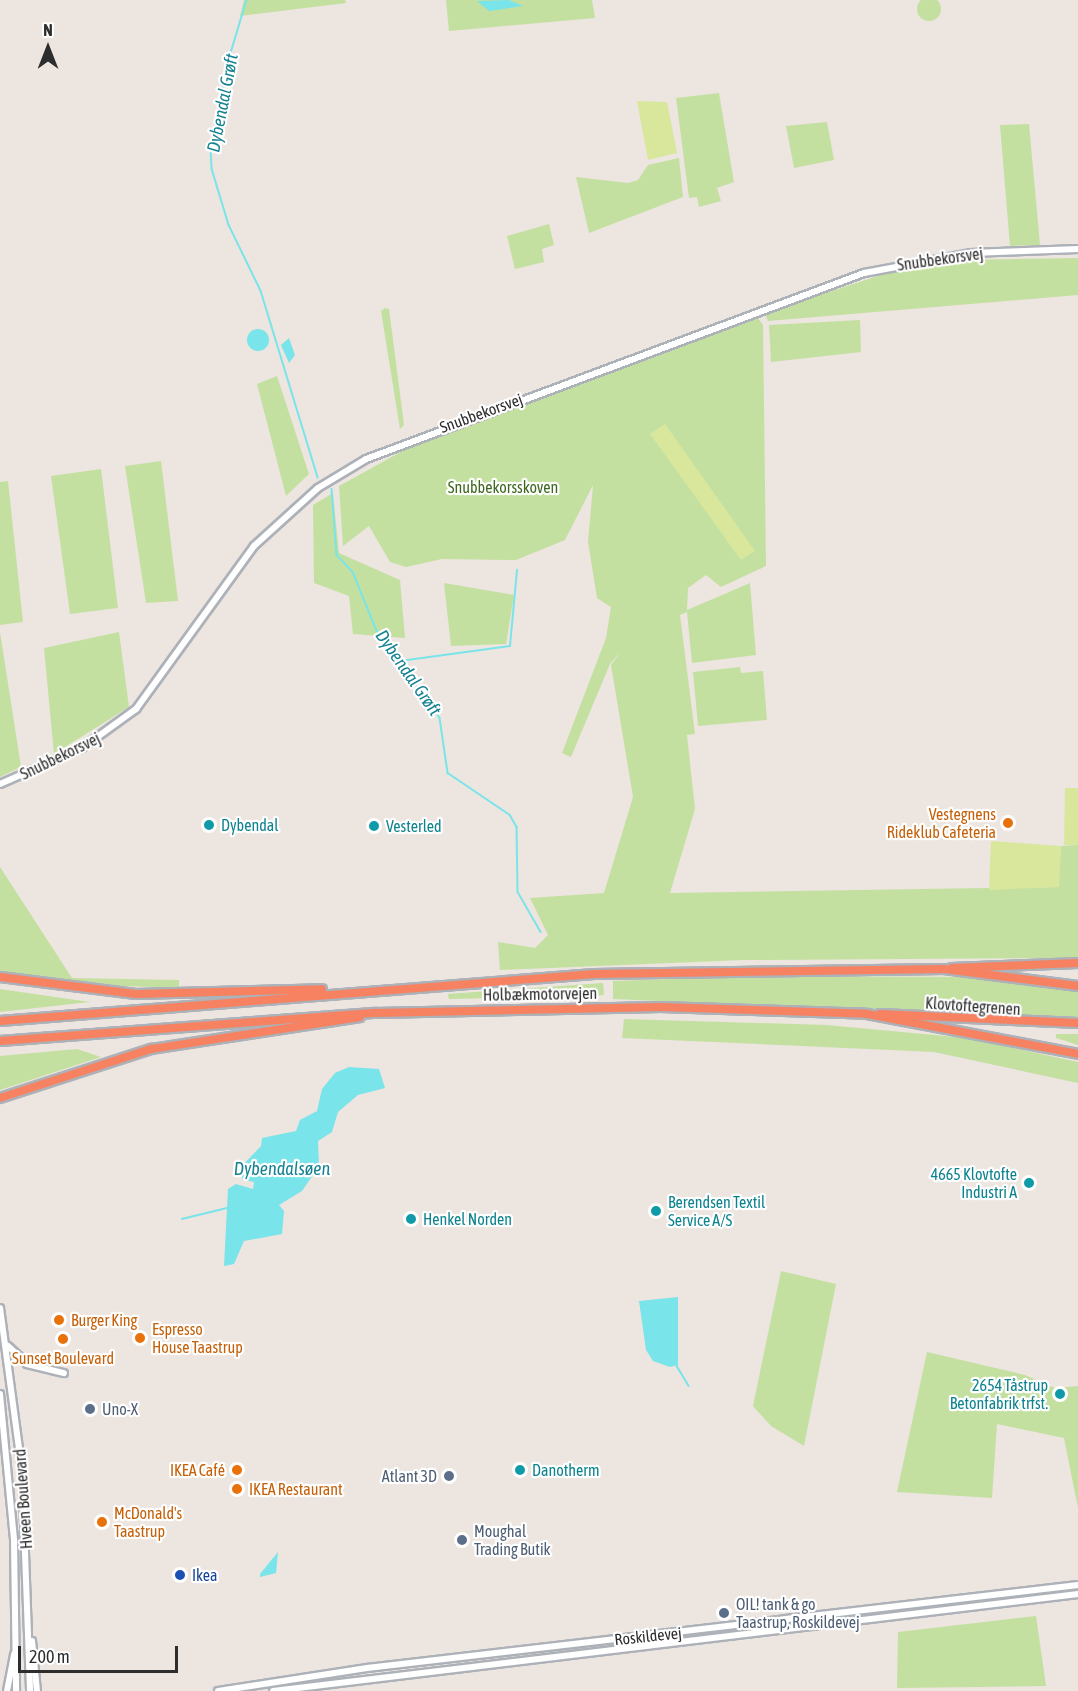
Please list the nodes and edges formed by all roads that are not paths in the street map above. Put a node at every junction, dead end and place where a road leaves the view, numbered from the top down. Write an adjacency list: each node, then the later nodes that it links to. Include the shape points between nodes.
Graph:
1 (1078, 249): 2 (street, Snubbekorsvej, via 971,253 864,273 366,459 294,507 242,558 168,671 136,709 82,748)
2 (0, 784)
3 (1078, 963): 4 (highway)
4 (944, 969): 6 (highway, Holbækmotorvejen); 7 (highway, Holbækmotorvejen, via 605,973)
5 (0, 977): 7 (highway, via 136,994)
6 (1078, 986)
7 (356, 989): 10 (highway, Holbækmotorvejen)
8 (376, 1013): 9 (highway, Holbækmotorvejen, via 627,1007); 12 (highway, Holbækmotorvejen); 14 (highway, via 151,1049)
9 (867, 1014): 11 (highway, Klovtoftegrenen); 13 (highway, Holbækmotorvejen)
10 (0, 1021)
11 (1078, 1023)
12 (0, 1041)
13 (1078, 1054)
14 (0, 1098)
15 (0, 1308): 16 (street, Hveen Boulevard)
16 (7, 1345): 17 (street, via 27,1364); 21 (street, Hveen Boulevard, via 22,1471)
17 (64, 1373)
18 (0, 1394): 22 (street, Hveen Boulevard, via 14,1540)
19 (1078, 1585): 27 (street, Roskildevej, via 367,1668)
20 (1078, 1594): 28 (street, Roskildevej)
21 (29, 1629): 25 (street, Hveen Boulevard); 26 (street)
22 (16, 1651): 23 (street); 24 (street, Hveen Boulevard)
23 (7, 1691)
24 (16, 1691)
25 (30, 1691)
26 (37, 1691)
27 (218, 1691)
28 (273, 1691)

